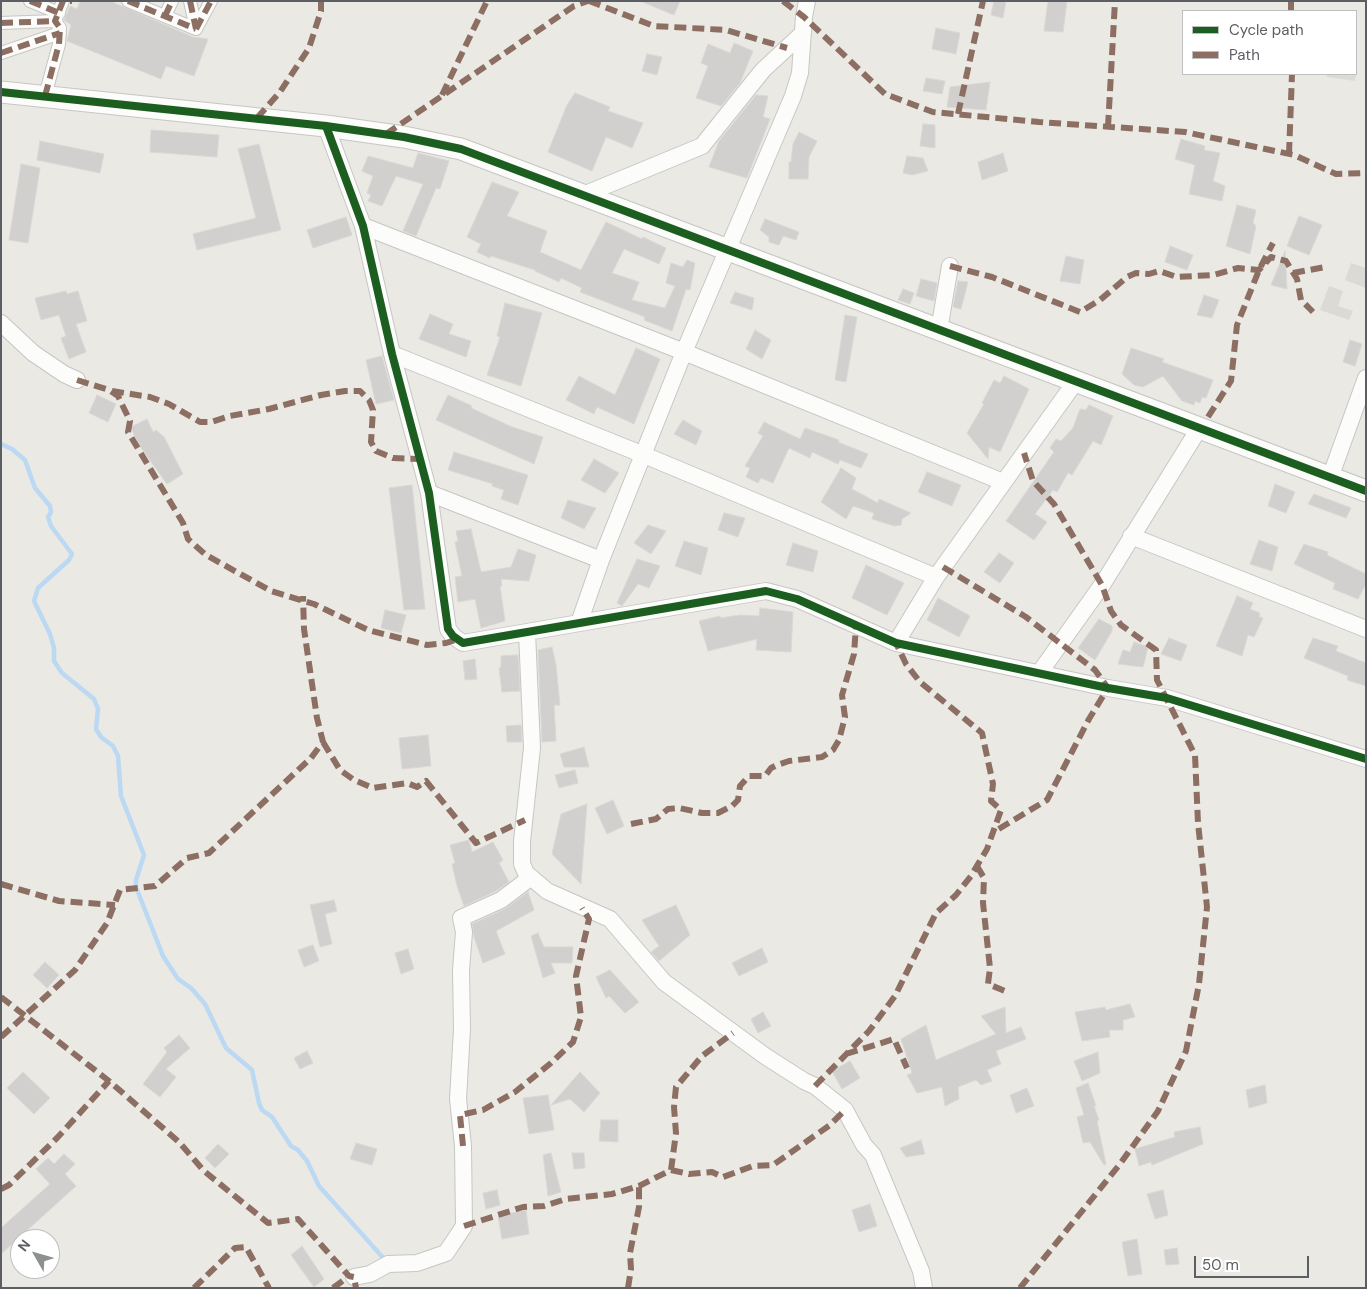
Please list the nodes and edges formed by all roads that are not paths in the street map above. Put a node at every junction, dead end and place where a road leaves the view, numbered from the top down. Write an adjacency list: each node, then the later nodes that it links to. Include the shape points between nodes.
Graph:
1 (30, 1): 7 (street)
2 (172, 1): 8 (street)
3 (190, 1): 10 (street)
4 (211, 1): 10 (street)
5 (807, 1): 11 (street)
6 (138, 3): 8 (street)
7 (62, 10): 9 (street); 12 (street); 14 (street)
8 (165, 16): 10 (street)
9 (1, 23)
10 (196, 29)
11 (803, 33): 16 (street, via 763,70 702,146); 18 (street, via 800,73 793,96)
12 (1, 53)
13 (1, 92): 14 (street)
14 (46, 96): 15 (street)
15 (326, 126): 16 (street, via 404,137 461,150); 17 (street)
16 (583, 195): 18 (street)
17 (363, 226): 22 (street); 23 (street)
18 (729, 249): 21 (street); 22 (street)
19 (950, 266): 21 (street)
20 (1, 323): 25 (street, via 33,353)
21 (939, 330): 26 (street)
22 (684, 352): 28 (street); 30 (street)
23 (392, 354): 28 (street); 32 (street)
24 (1366, 378): 29 (street)
25 (77, 380)
26 (1076, 381): 27 (street); 30 (street)
27 (1200, 427): 29 (street); 33 (street)
28 (644, 455): 34 (street); 35 (street)
29 (1330, 478): 31 (street)
30 (1003, 482): 35 (street)
31 (1366, 491)
32 (430, 493): 34 (street); 38 (street, via 448,629 463,643)
33 (1131, 536): 37 (street); 40 (street, via 1102,585)
34 (601, 560): 36 (street)
35 (936, 577): 39 (street)
36 (578, 623): 38 (street); 39 (street, via 766,591 797,599)
37 (1366, 629)
38 (526, 632): 42 (street, via 532,748 522,864)
39 (896, 643): 40 (street)
40 (1040, 672): 41 (street, via 1167,698)
41 (1366, 760)
42 (530, 878): 43 (street, via 501,900 461,918 464,932 458,1099 464,1146 464,1226 446,1253 417,1263 388,1264 370,1274); 44 (street, via 547,891 610,919 664,982 845,1110 873,1155 921,1270)
43 (354, 1277)
44 (924, 1288)

